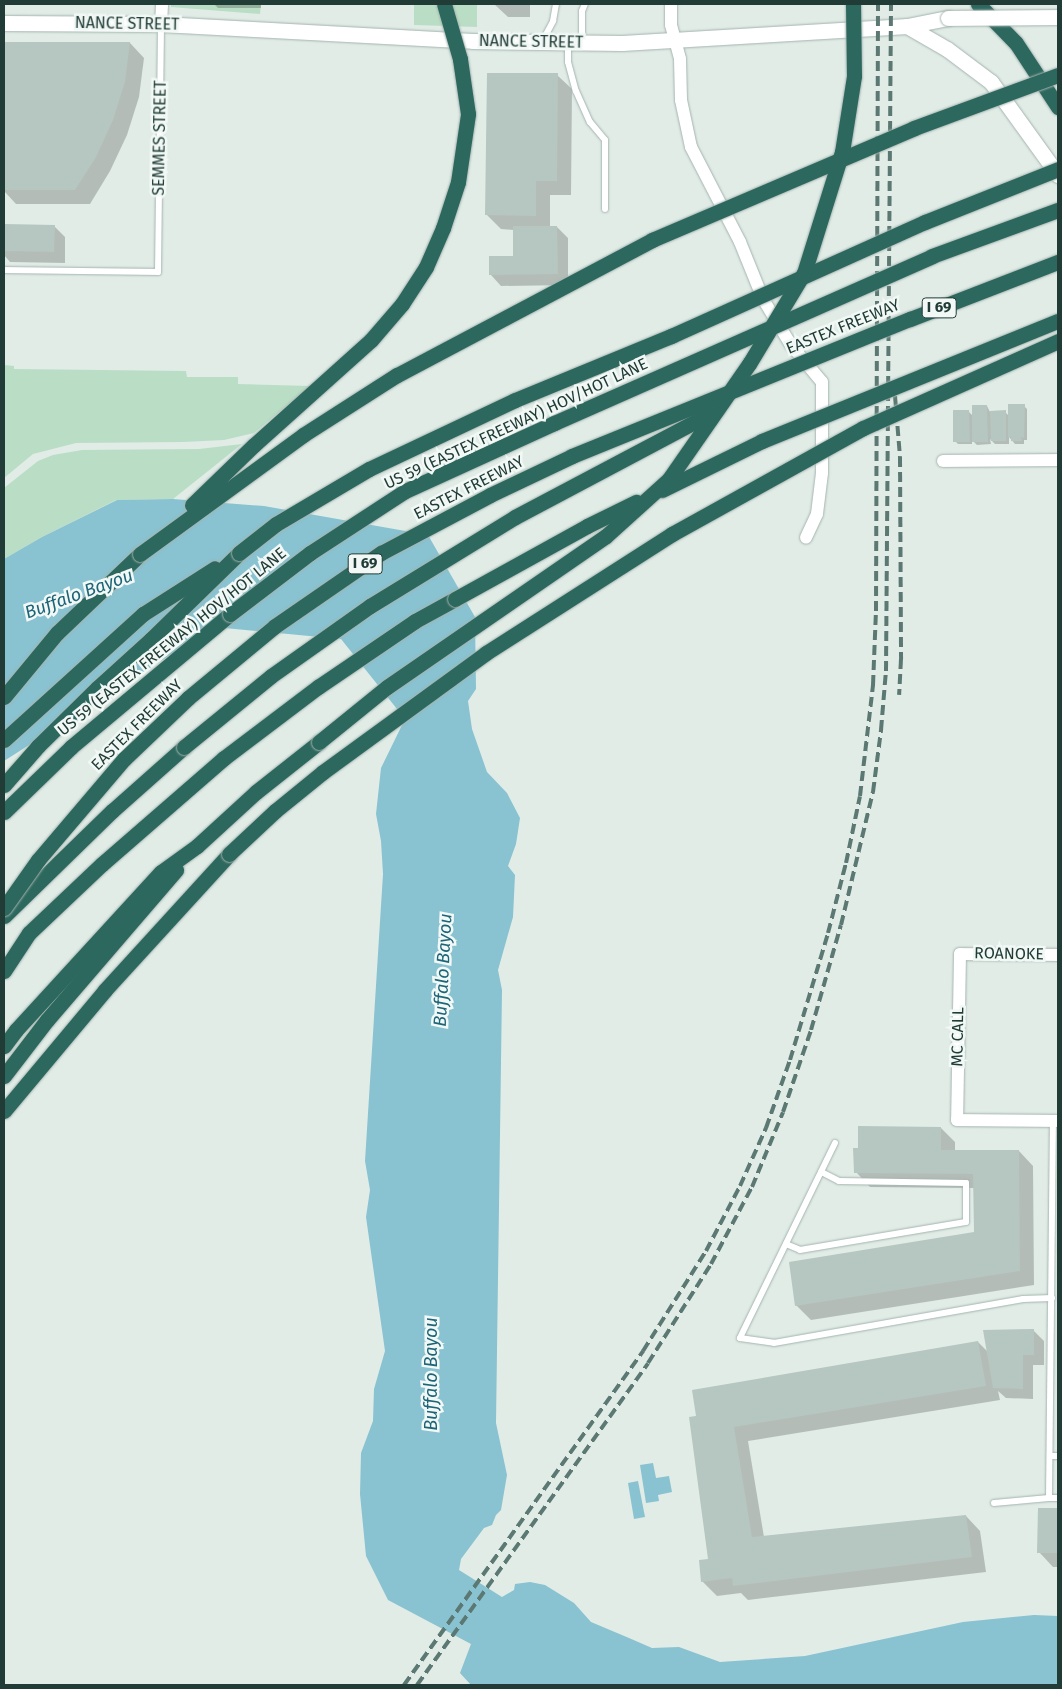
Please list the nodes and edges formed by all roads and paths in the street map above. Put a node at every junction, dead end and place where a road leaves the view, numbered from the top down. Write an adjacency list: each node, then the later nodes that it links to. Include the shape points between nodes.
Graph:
1 (162, 4): 10 (street, SEMMES STREET)
2 (444, 4): 30 (highway, bridge, via 460,59 468,114 458,182 426,267 402,304 371,340)
3 (556, 4): 13 (lane, via 553,21)
4 (585, 4): 14 (lane)
5 (672, 4): 12 (street, via 671,25)
6 (853, 4): 35 (highway, bridge, via 854,76 842,152 804,273 749,364 668,479 606,536 387,687 256,792)
7 (978, 4): 16 (highway, via 1016,43)
8 (1058, 16): 11 (street, NANCE STREET, bridge, via 948,18)
9 (4, 23): 10 (street, NANCE STREET)
10 (161, 24): 13 (street, NANCE STREET); 22 (lane, SEMMES STREET, via 158,272)
11 (907, 26): 12 (street, NANCE STREET); 18 (street, via 947,49 991,82)
12 (675, 41): 14 (street, NANCE STREET); 28 (street, via 680,59 681,100 691,147 740,242 763,299 792,345 822,382 822,473 817,514)
13 (542, 42): 14 (street, NANCE STREET)
14 (575, 42): 19 (lane, via 568,62 576,91 590,122 605,140)
15 (1058, 76): 30 (highway, bridge, via 914,128 652,240 397,375 303,434)
16 (1058, 107)
17 (1058, 169): 29 (highway, bridge, via 925,222 671,336 515,400 368,469 276,524)
18 (1058, 175)
19 (604, 209)
20 (1058, 210): 34 (highway, US 59 (EASTEX FREEWAY) HOV/HOT LANE / I 69, bridge, via 932,256 405,491 310,553 230,614 72,748)
21 (1058, 262): 25 (highway, EASTEX FREEWAY / I 69, bridge)
22 (4, 270)
23 (1058, 322): 40 (highway, bridge, via 762,441 587,526 415,621 318,687 224,758 102,864 29,933)
24 (1058, 341): 43 (highway, bridge, via 854,433 672,534 486,653 323,772 229,854 105,990)
25 (820, 355): 36 (highway, EASTEX FREEWAY / I 69, bridge, via 572,456 381,553 274,626 188,698 124,758 38,860); 37 (highway, bridge, via 515,517 370,606 272,676 184,747 112,811)
26 (1058, 460): 27 (street)
27 (943, 461)
28 (806, 538)
29 (239, 553): 32 (highway, via 142,614); 33 (highway, via 151,640 90,694)
30 (140, 554): 31 (highway, via 57,633)
31 (4, 697)
32 (4, 740)
33 (4, 785)
34 (4, 812)
35 (197, 846): 41 (highway, via 161,872); 42 (highway, via 47,1020)
36 (4, 908)
37 (4, 916)
38 (960, 954): 39 (street, ROANOKE); 44 (street, MC CALL, via 957,1120)
39 (1058, 955)
40 (4, 971)
41 (4, 1046)
42 (4, 1076)
43 (4, 1111)
44 (1056, 1121): 48 (lane)
45 (835, 1143): 46 (lane)
46 (821, 1172): 47 (lane); 47 (lane, via 840,1182 966,1183 966,1222 800,1250)
47 (786, 1244): 49 (lane, via 740,1338 774,1343 1023,1299)
48 (1055, 1266): 49 (lane)
49 (1052, 1298): 50 (lane)
50 (1055, 1352): 51 (lane)
51 (1050, 1456): 52 (lane); 53 (lane)
52 (1058, 1456)
53 (1049, 1498): 54 (lane); 55 (lane)
54 (1058, 1498)
55 (994, 1503)

